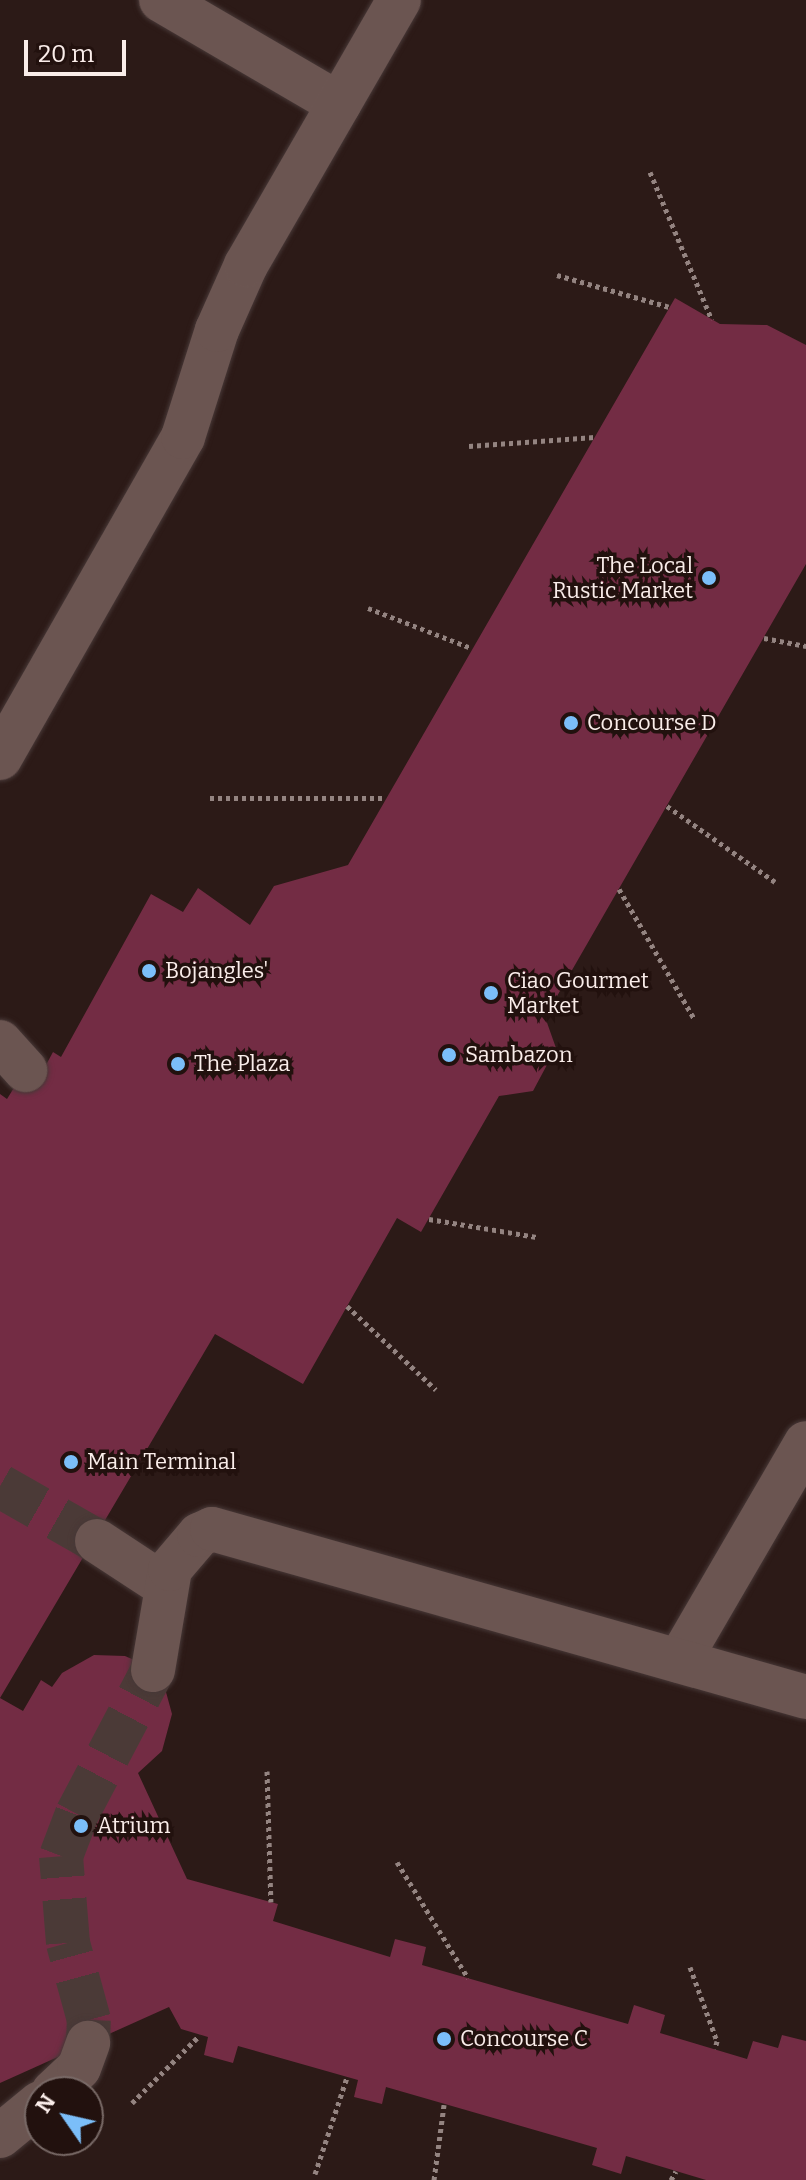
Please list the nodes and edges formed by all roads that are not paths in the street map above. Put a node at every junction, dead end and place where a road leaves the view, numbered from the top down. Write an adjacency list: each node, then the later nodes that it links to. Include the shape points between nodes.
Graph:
1 (161, 0): 3 (lane)
2 (399, 0): 3 (lane)
3 (339, 104): 4 (lane, via 231,297 183,437)
4 (0, 758)
5 (806, 1443): 8 (lane)
6 (97, 1541): 7 (lane)
7 (164, 1585): 8 (lane, via 180,1554 212,1529); 9 (lane)
8 (679, 1661): 10 (lane)
9 (153, 1670)
10 (806, 1697)
11 (88, 2043): 12 (lane)
12 (70, 2076)
13 (24, 2116): 14 (lane)
14 (0, 2136)

